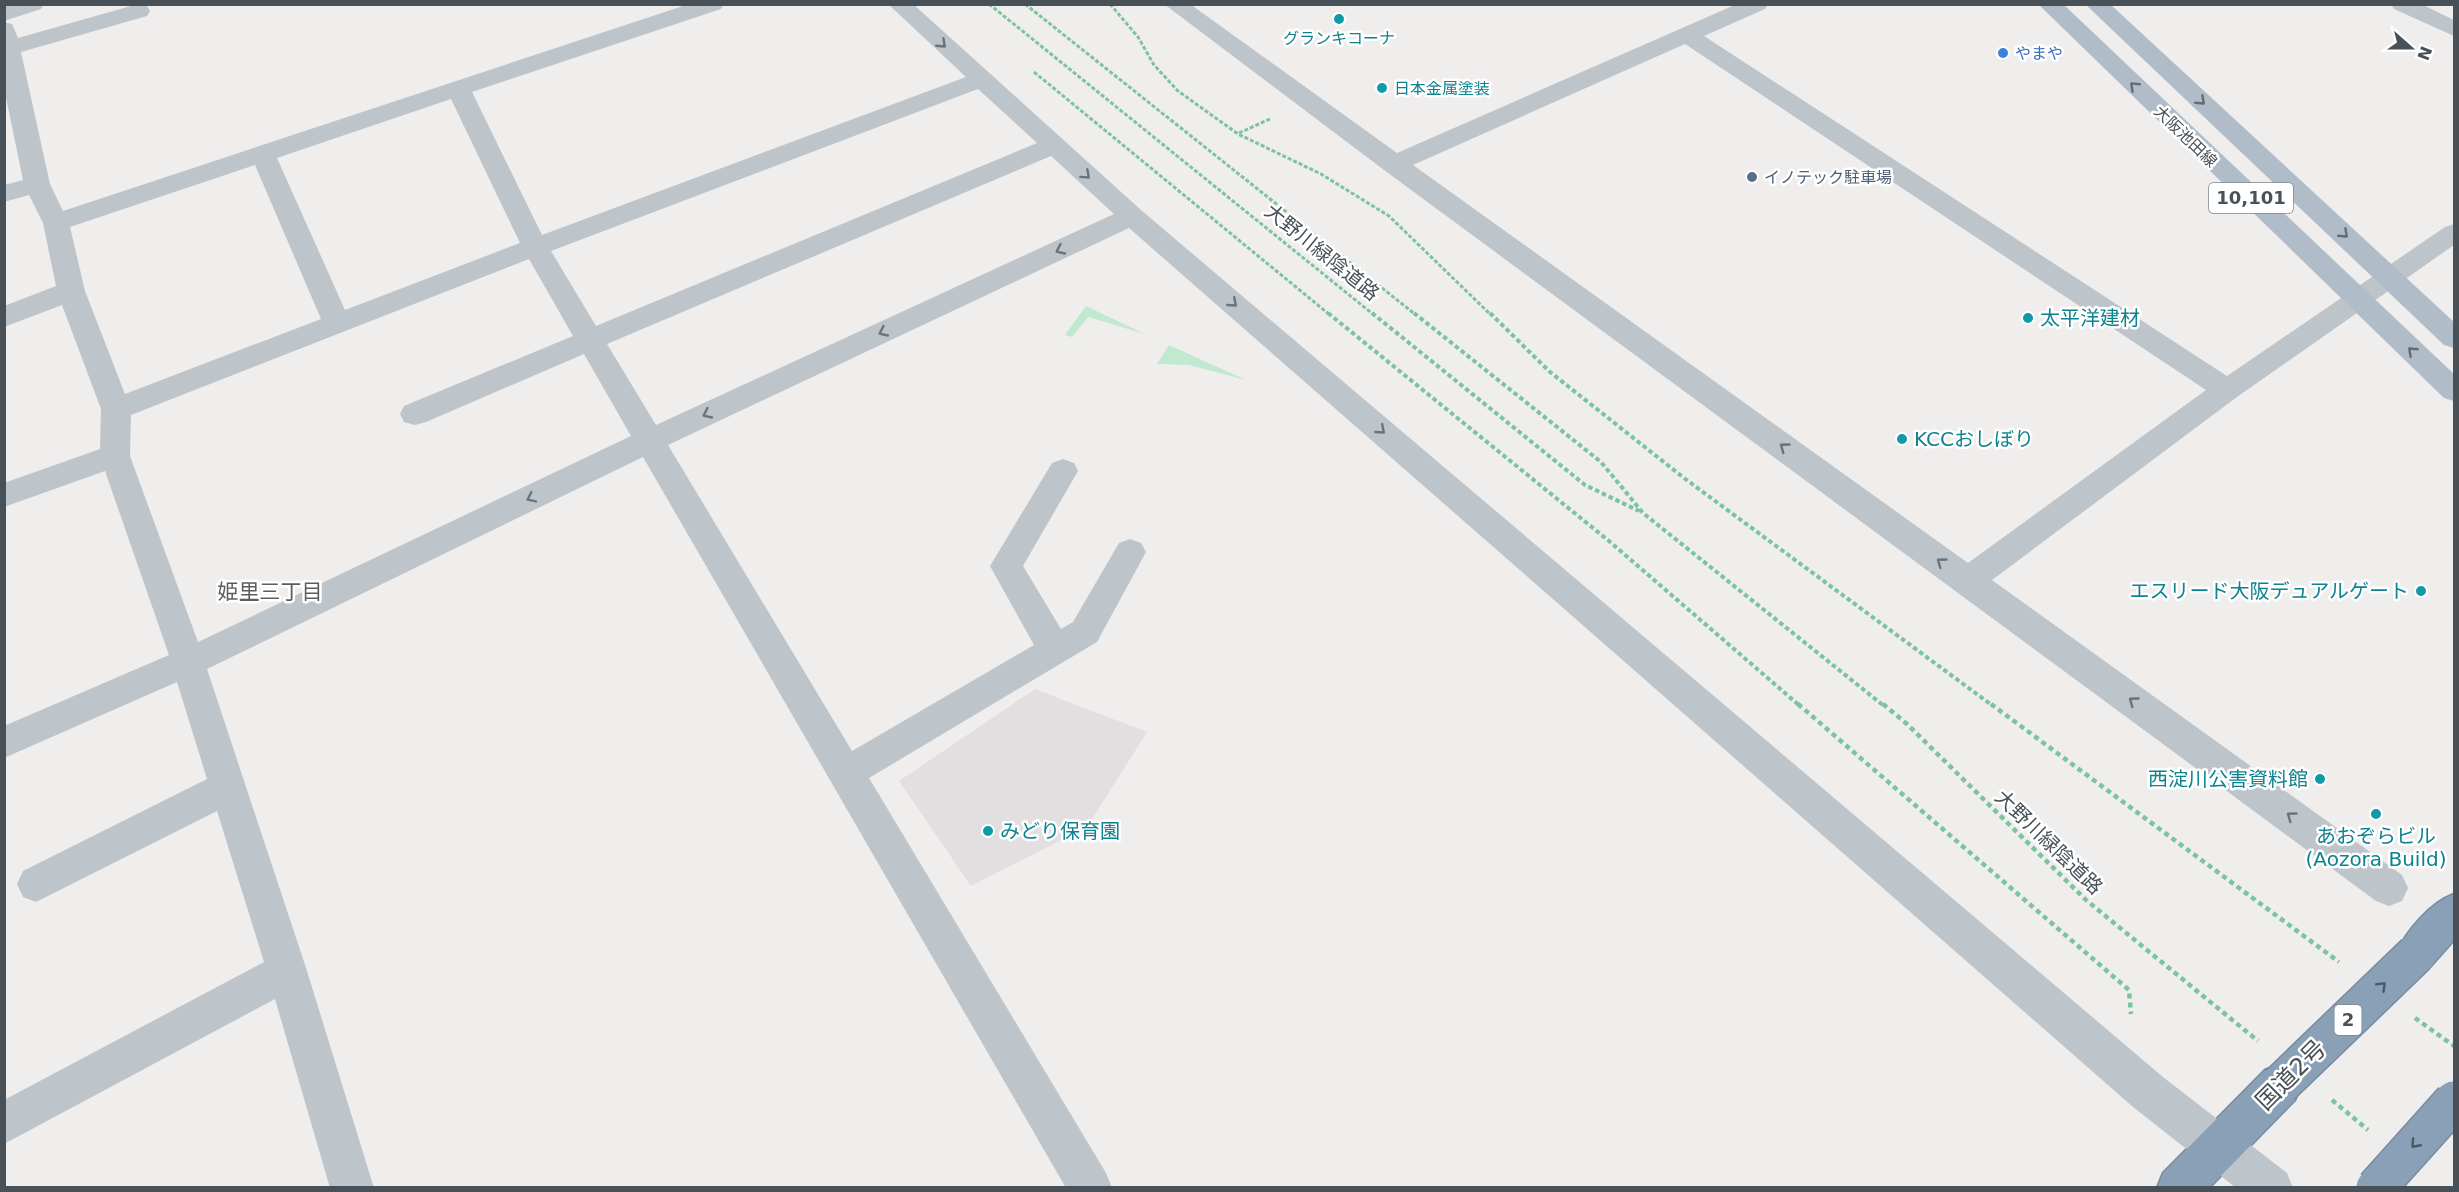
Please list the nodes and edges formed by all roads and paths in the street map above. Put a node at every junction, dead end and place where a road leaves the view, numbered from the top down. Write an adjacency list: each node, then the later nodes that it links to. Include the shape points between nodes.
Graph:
1 (33, 4): 13 (street)
2 (713, 4): 19 (street)
3 (899, 4): 18 (street, one-way to 18)
4 (989, 4): 44 (path, 大野川緑陰道路, via 1585,484)
5 (1025, 4): 44 (path, 大野川緑陰道路, via 1601,462)
6 (1110, 4): 55 (path, via 1178,91 1238,134 1321,174 1389,216 1550,372 1675,471)
7 (1175, 4): 22 (street)
8 (1757, 4): 15 (street)
9 (2049, 4): 31 (main road, 大阪池田線 / 10,101, one-way to 9)
10 (2096, 4): 29 (main road, 大阪池田線 / 10,101, one-way to 29)
11 (2402, 4): 14 (street)
12 (139, 11): 16 (street)
13 (4, 14)
14 (2454, 29)
15 (1687, 35): 22 (street); 36 (street)
16 (7, 38): 23 (street)
17 (1033, 71): 57 (path, via 1609,541 2085,951 2129,990)
18 (981, 80): 20 (street); 28 (street)
19 (459, 90): 21 (street); 28 (street)
20 (1054, 145): 25 (street, one-way to 25); 35 (street)
21 (263, 154): 26 (street); 33 (street)
22 (1393, 164): 46 (street, one-way to 22)
23 (37, 184): 24 (street); 26 (street)
24 (4, 195)
25 (1132, 216): 40 (street, one-way to 40); 63 (street, one-way to 63, via 2148,1092)
26 (56, 223): 30 (street)
27 (2454, 232): 29 (street)
28 (535, 247): 33 (street); 35 (street)
29 (2390, 277): 31 (street); 34 (main road, 大阪池田線 / 10,101)
30 (70, 291): 32 (street); 38 (street)
31 (2357, 300): 36 (street); 37 (main road, 大阪池田線 / 10,101, one-way to 31)
32 (4, 317)
33 (336, 324): 38 (street)
34 (2454, 338)
35 (590, 340): 39 (street); 40 (street)
36 (2227, 390): 46 (street)
37 (2454, 392)
38 (116, 409): 41 (street)
39 (415, 414)
40 (649, 441): 48 (street, one-way to 48); 50 (street)
41 (115, 456): 43 (street); 48 (street)
42 (1064, 471): 47 (street, via 1006,566)
43 (4, 495)
44 (1643, 513): 58 (path, 大野川緑陰道路, via 1907,724 2086,900)
45 (1130, 552): 47 (street, via 1085,632)
46 (1967, 581): 53 (street, one-way to 46)
47 (1055, 650): 50 (street)
48 (188, 662): 49 (street); 51 (street)
49 (4, 743)
50 (846, 773): 65 (street)
51 (228, 787): 52 (street); 56 (street)
52 (36, 884)
53 (2389, 888)
54 (2454, 912): 63 (highway, 国道2号 / 2, one-way to 54, bridge)
55 (2289, 926)
56 (287, 971): 61 (street); 64 (street)
57 (2132, 1021)
58 (2262, 1044)
59 (2327, 1097): 62 (path)
60 (2454, 1101): 68 (highway, one-way to 68, bridge)
61 (4, 1123)
62 (2373, 1134)
63 (2218, 1148): 66 (highway, 国道2号 / 2); 67 (street)
64 (352, 1188)
65 (1091, 1188)
66 (2178, 1188)
67 (2272, 1188)
68 (2376, 1188)

